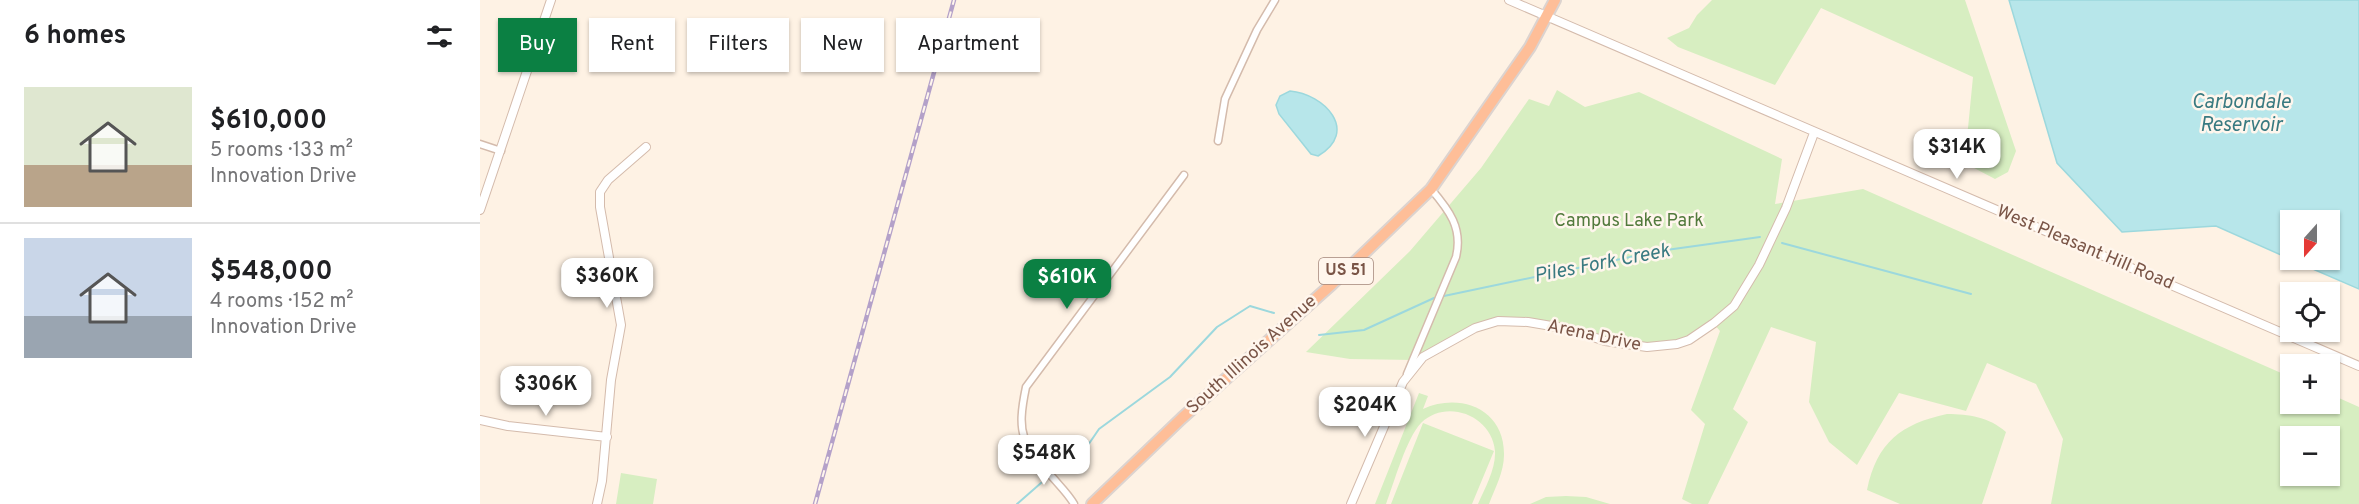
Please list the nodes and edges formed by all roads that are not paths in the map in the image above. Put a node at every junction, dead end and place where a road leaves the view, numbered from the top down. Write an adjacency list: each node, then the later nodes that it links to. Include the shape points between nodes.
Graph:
1 (550, 0): 10 (street)
2 (1275, 0): 7 (street, via 1225,99)
3 (1509, 0): 5 (street, West Pleasant Hill Road)
4 (1555, 0): 5 (highway, South Illinois Avenue / US 51)
5 (1546, 16): 6 (street, West Pleasant Hill Road); 12 (highway, South Illinois Avenue / US 51, via 1530,47)
6 (1814, 133): 14 (street, West Pleasant Hill Road); 15 (street, Arena Drive, via 1759,265 1734,306 1689,340 1662,347 1632,347 1569,329 1498,321 1475,328 1423,357)
7 (1218, 141)
8 (480, 144): 10 (street)
9 (646, 147): 17 (street, via 600,192 621,325 611,380)
10 (501, 151): 13 (street)
11 (1184, 175): 19 (street, via 1026,387 1021,411 1024,444)
12 (1431, 189): 15 (street, via 1455,221 1458,244); 20 (highway, South Illinois Avenue / US 51)
13 (480, 210)
14 (2359, 366)
15 (1403, 382): 21 (street, Arena Drive)
16 (480, 420): 17 (street)
17 (607, 437): 18 (street)
18 (597, 504)
19 (1074, 504)
20 (1092, 504)
21 (1351, 504)

